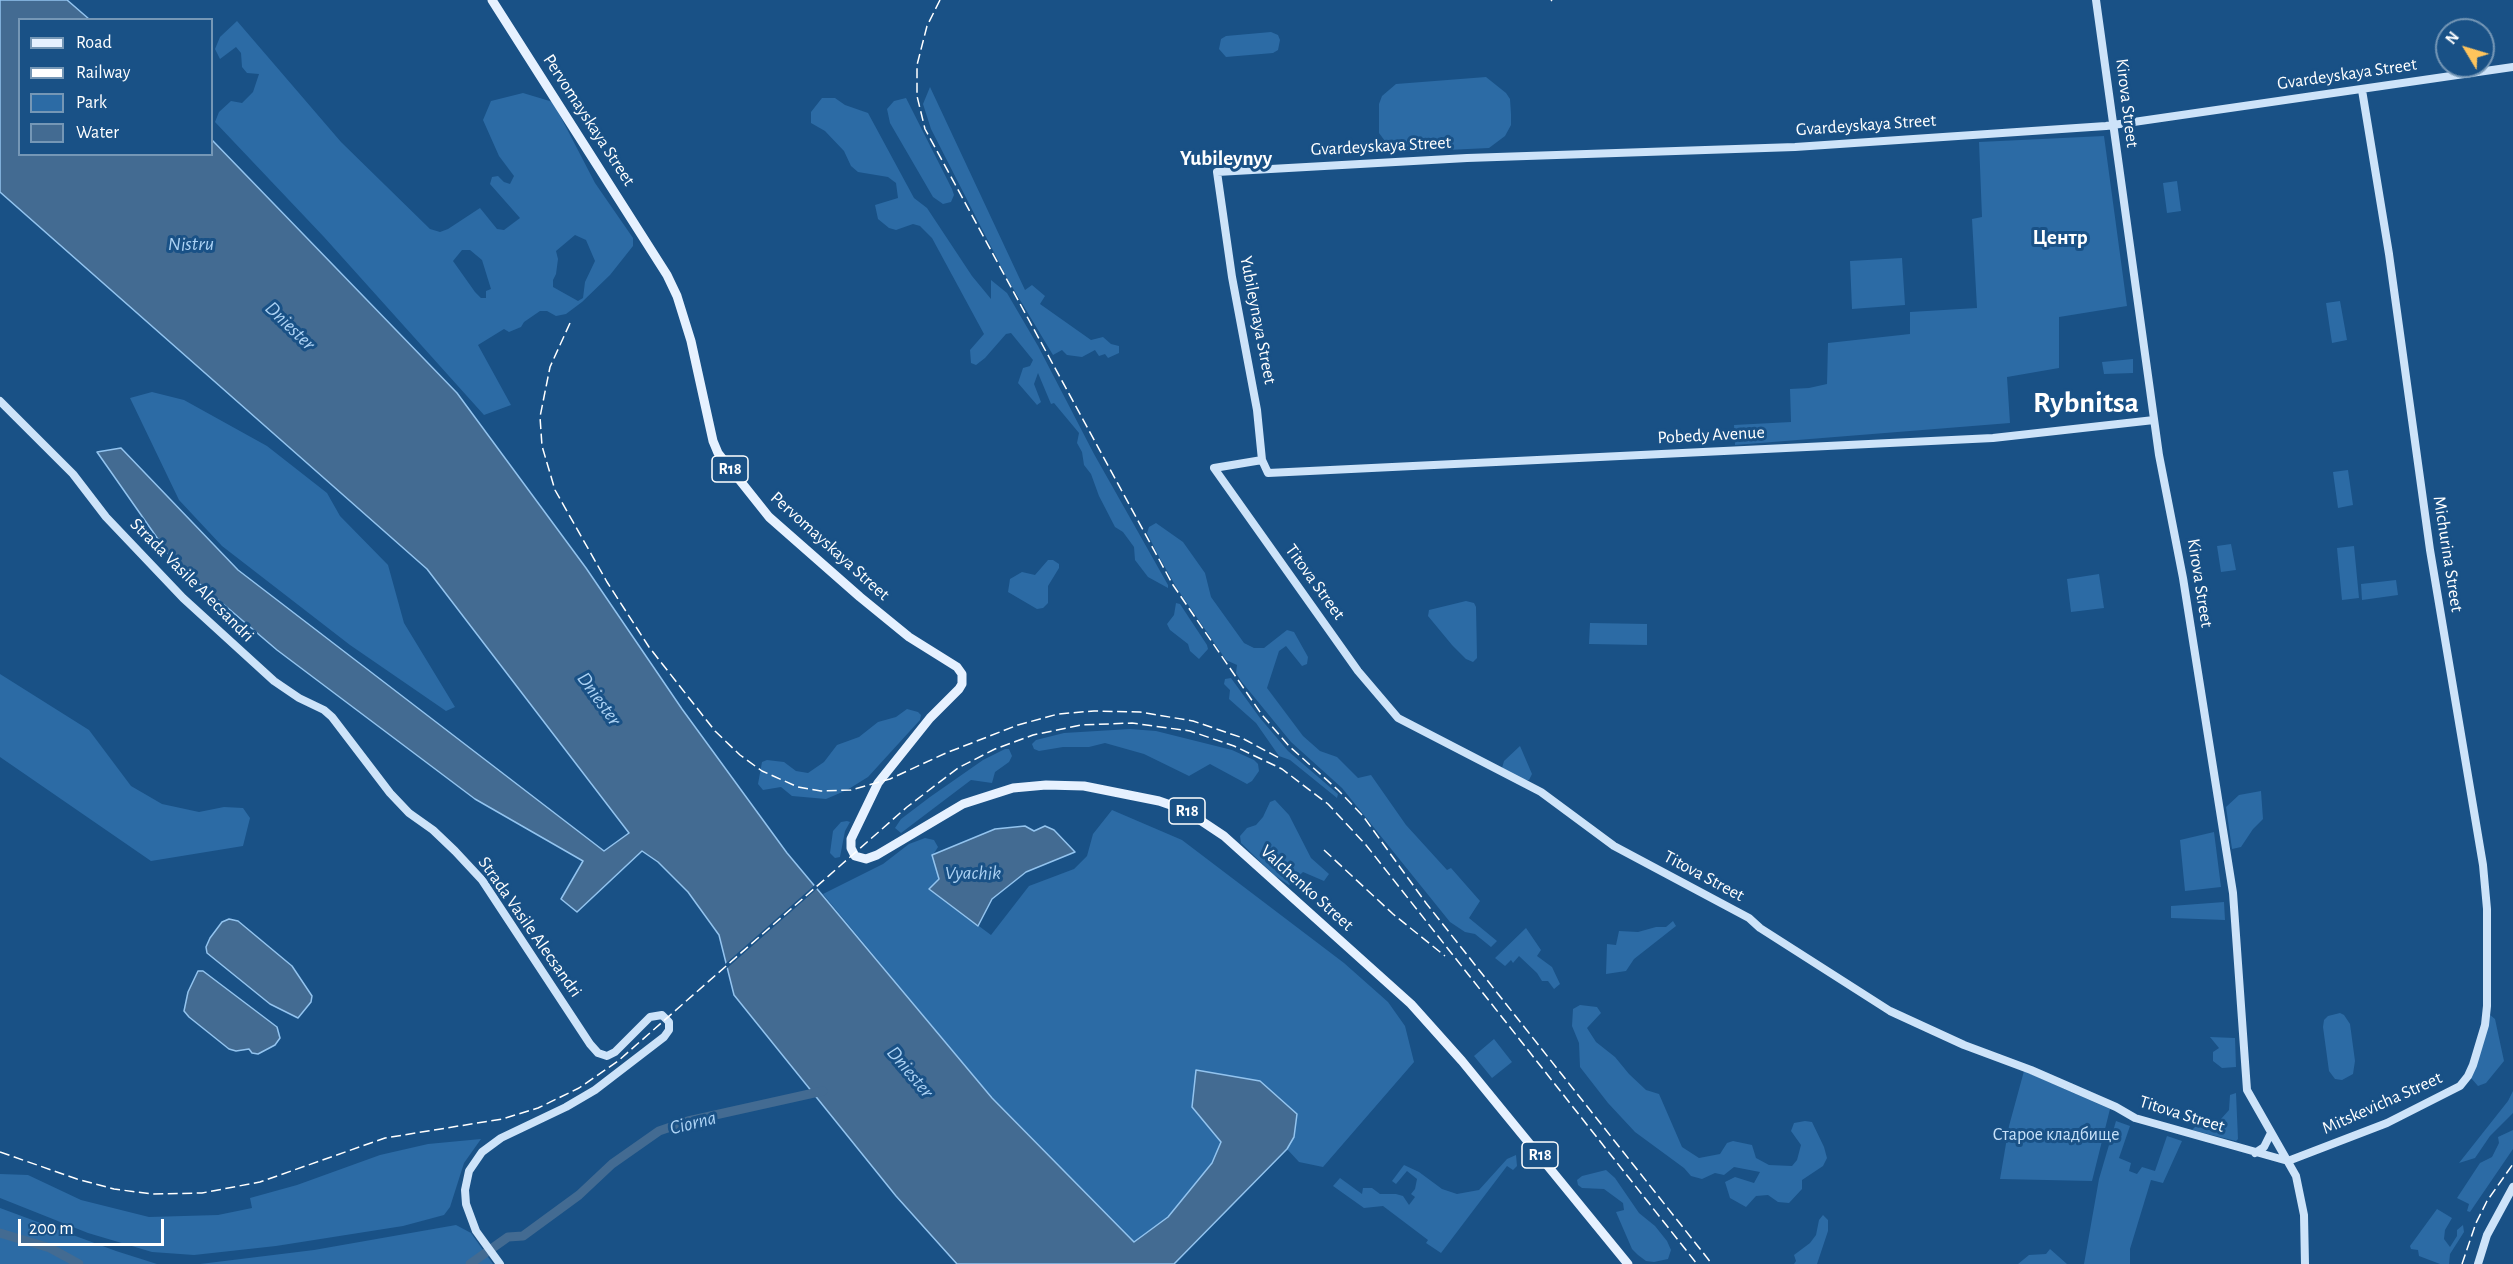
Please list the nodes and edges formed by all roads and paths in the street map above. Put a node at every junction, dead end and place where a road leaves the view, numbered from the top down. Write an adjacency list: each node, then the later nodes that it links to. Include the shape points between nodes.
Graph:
1 (492, 0): 11 (main road, Pervomayskaya Street / R18, via 667,275 691,340 718,453 769,517 909,637 962,674 959,689 930,718 878,783 851,839)
2 (2096, 0): 5 (street, Kirova Street)
3 (2513, 67): 4 (street, Gvardeyskaya Street)
4 (2362, 90): 5 (street, Gvardeyskaya Street); 12 (street, Michurina Street, via 2430,549 2484,876 2488,954)
5 (2113, 125): 6 (street, Gvardeyskaya Street, via 1796,147 1467,158); 8 (street, Kirova Street)
6 (1217, 172): 9 (street, Yubileynaya Street, via 1256,400)
7 (0, 401): 17 (street, Strada Vasile Alecsandri, via 73,474 106,517 183,598 274,681 332,717 390,794 455,850 482,880 594,1049 603,1055 615,1052 653,1015 662,1015 669,1022 663,1037 595,1090 501,1138 482,1152 470,1171 465,1190 471,1221)
8 (2154, 420): 10 (street, Pobedy Avenue, via 1993,438); 13 (street, Kirova Street, via 2233,893 2247,1090)
9 (1262, 460): 10 (street, Yubileynaya Street); 14 (street, Titova Street, via 1214,468 1371,688 1398,718 1541,792 1614,846 1749,918 1890,1011 2106,1102 2135,1118)
10 (1268, 473)
11 (855, 856): 18 (main road, Valchenko Street / R18, via 866,859 878,855 963,804 1012,788 1084,786 1185,810 1224,836 1411,1004 1462,1060)
12 (2485, 1025): 15 (street, Mitskevicha Street, via 2473,1065 2460,1086 2387,1123)
13 (2271, 1133): 14 (street, via 2264,1147); 15 (street, Kirova Street)
14 (2255, 1153): 15 (street, Titova Street)
15 (2288, 1161): 19 (street, Kirova Street, via 2301,1194)
16 (2513, 1187): 20 (street, via 2487,1235)
17 (497, 1261)
18 (1628, 1264)
19 (2305, 1264)
20 (2478, 1264)

